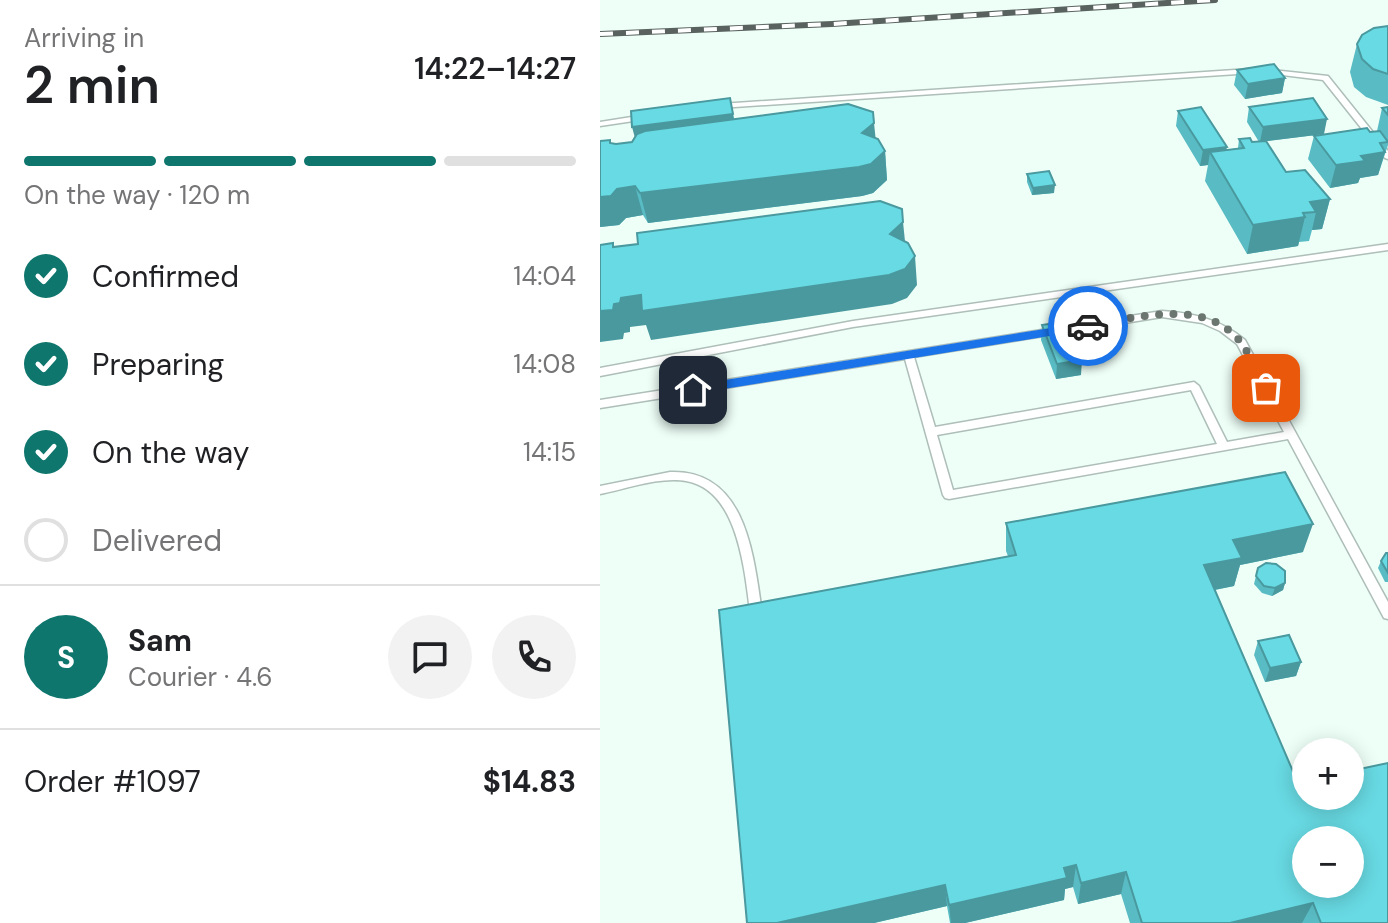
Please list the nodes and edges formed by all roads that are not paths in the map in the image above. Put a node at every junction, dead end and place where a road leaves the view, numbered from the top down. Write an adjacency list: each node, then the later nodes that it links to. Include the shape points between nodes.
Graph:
1 (703, 107): 4 (lane, via 1260,70 1325,78)
2 (659, 115): 3 (lane)
3 (600, 124)
4 (1388, 156)
5 (1388, 247): 7 (lane, via 853,324)
6 (909, 356): 8 (lane); 9 (lane); 10 (lane, via 1162,314 1196,316 1241,342)
7 (600, 372)
8 (600, 404)
9 (931, 432): 11 (lane, via 1194,386); 11 (lane, via 949,495)
10 (1291, 435): 11 (lane); 13 (lane)
11 (1224, 446)
12 (600, 490): 14 (lane, via 691,477 729,502 739,520)
13 (1388, 614)
14 (760, 631)

